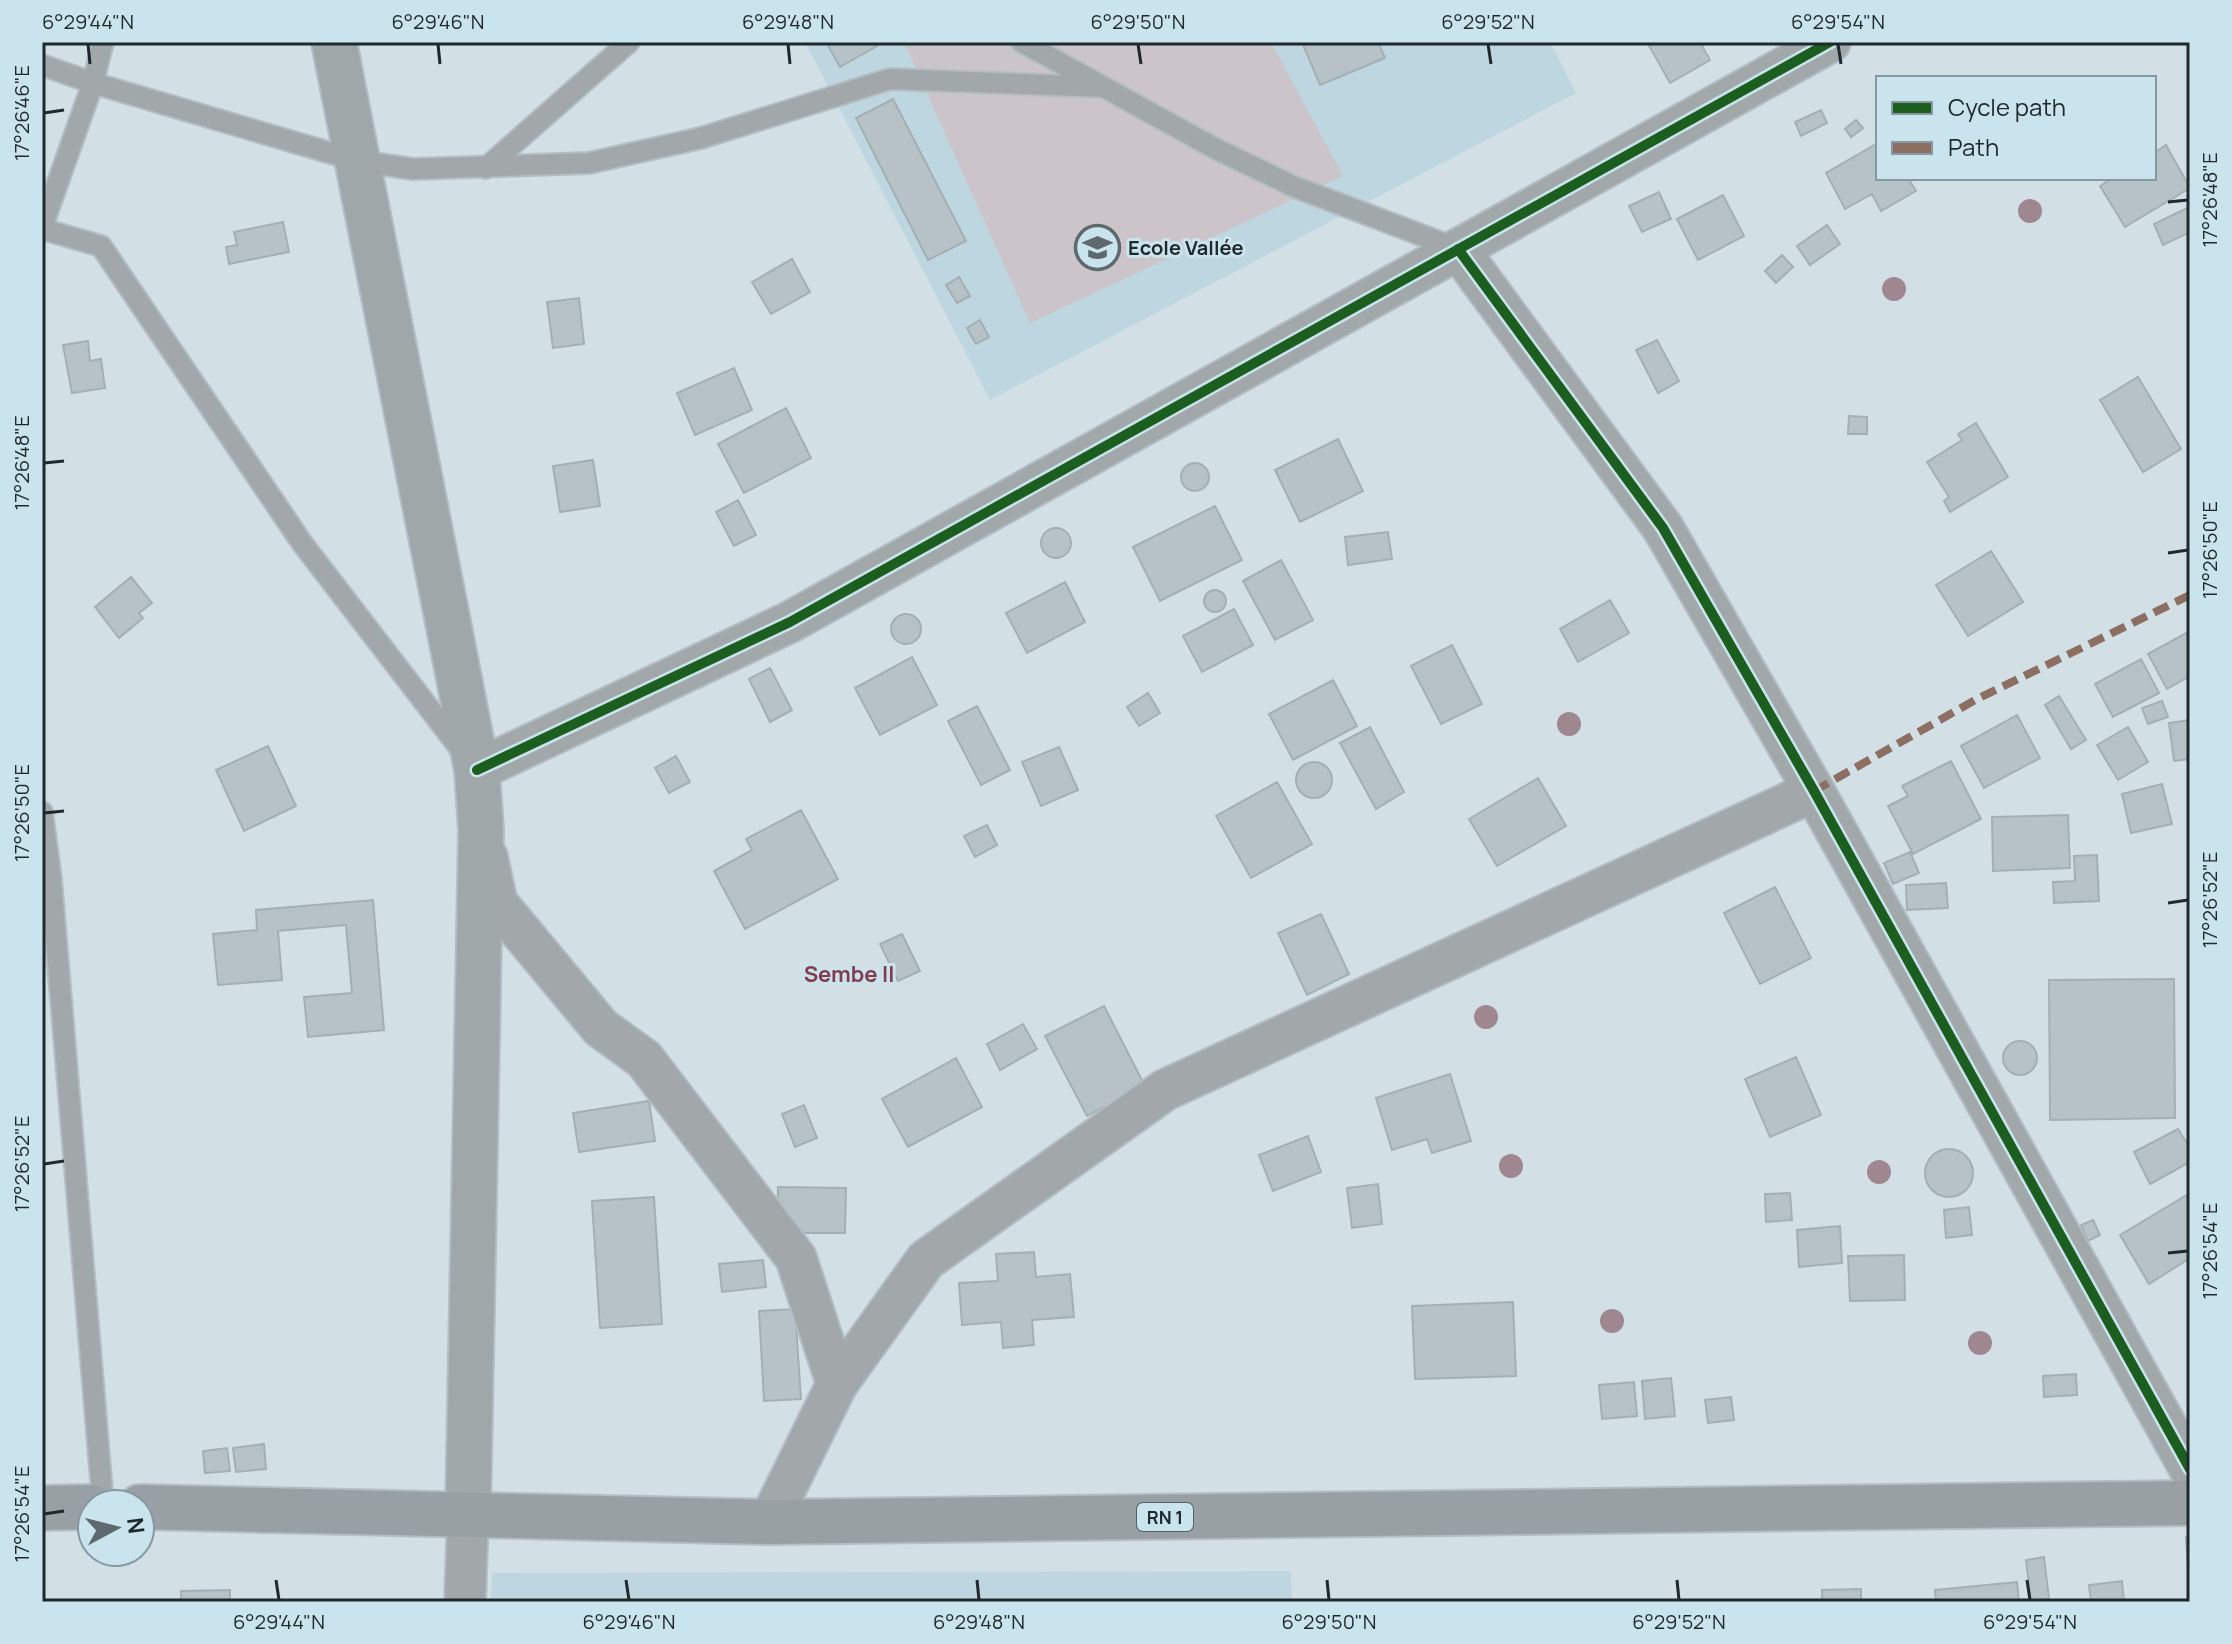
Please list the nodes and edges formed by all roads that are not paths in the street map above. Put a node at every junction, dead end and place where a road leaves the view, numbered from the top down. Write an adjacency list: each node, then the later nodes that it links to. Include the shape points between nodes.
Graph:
1 (103, 42): 7 (lane)
2 (334, 42): 9 (main road)
3 (629, 42): 10 (lane)
4 (1022, 42): 8 (lane)
5 (1830, 42): 12 (street)
6 (42, 65): 7 (lane)
7 (93, 83): 9 (lane); 11 (lane)
8 (1104, 87): 10 (lane, via 890,79 701,138 589,163); 12 (lane, via 1295,187)
9 (358, 161): 10 (lane, via 413,169); 13 (main road)
10 (486, 168)
11 (42, 228): 13 (lane, via 101,246 302,543)
12 (1458, 249): 13 (street, via 790,622); 14 (street, via 1663,528)
13 (477, 770): 16 (main road)
14 (1814, 791): 17 (street, via 1165,1090 926,1260); 18 (street)
15 (42, 812): 19 (lane)
16 (481, 830): 17 (street, via 497,903 601,1028 644,1059 796,1258); 24 (main road)
17 (837, 1384): 25 (street)
18 (2190, 1469)
19 (102, 1488)
20 (2190, 1503): 25 (main road, RN 1)
21 (76, 1507): 23 (main road)
22 (156, 1507): 24 (main road, RN 1)
23 (42, 1508)
24 (468, 1514): 25 (main road, RN 1); 26 (street)
25 (769, 1522)
26 (465, 1602)

